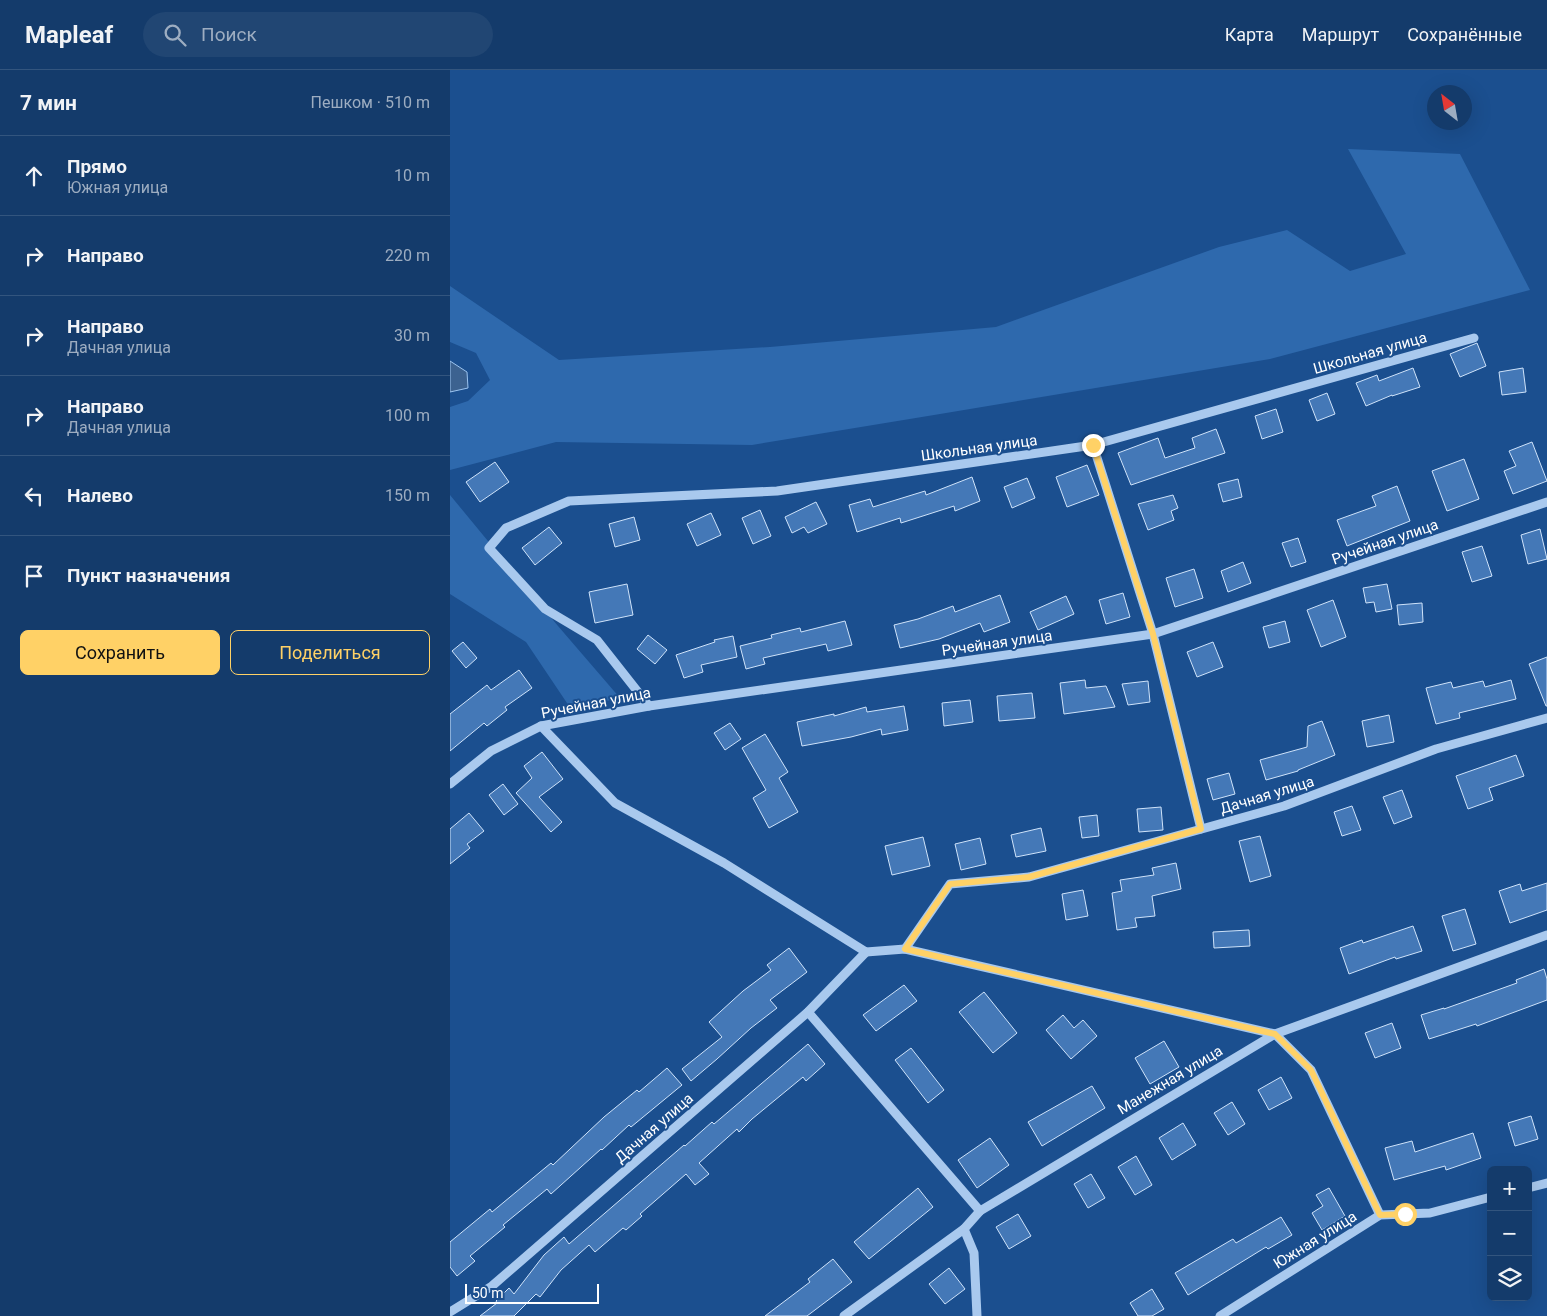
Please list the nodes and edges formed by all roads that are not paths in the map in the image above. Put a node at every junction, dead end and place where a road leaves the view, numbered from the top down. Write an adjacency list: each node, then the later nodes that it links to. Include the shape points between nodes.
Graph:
1 (1474, 338): 2 (street, Школьная улица)
2 (1093, 445): 4 (street); 5 (street, Школьная улица, via 777,491 568,501 506,528 489,548 545,609 597,640)
3 (1547, 502): 4 (street, Ручейная улица)
4 (1153, 634): 5 (street, Ручейная улица); 9 (street)
5 (649, 706): 7 (street, Ручейная улица)
6 (1547, 718): 9 (street, Дачная улица, via 1436,749 1284,806)
7 (541, 726): 8 (street, Ручейная улица, via 491,751); 12 (street, via 615,803 724,863)
8 (450, 784)
9 (1201, 829): 11 (street, Дачная улица, via 1029,877 950,884)
10 (1547, 935): 14 (street, Манежная улица)
11 (905, 949): 12 (street); 14 (street)
12 (866, 952): 13 (street, Дачная улица)
13 (808, 1012): 18 (street); 21 (street, Дачная улица, via 492,1286)
14 (1275, 1034): 18 (street, Манежная улица); 19 (street, via 1311,1070)
15 (1547, 1183): 16 (street)
16 (1532, 1187)
17 (1487, 1198): 19 (street, Южная улица, via 1430,1213)
18 (980, 1211): 20 (street, Манежная улица)
19 (1380, 1215): 24 (street, Южная улица)
20 (964, 1229): 22 (street, Манежная улица); 23 (street, via 974,1253)
21 (450, 1312)
22 (844, 1316)
23 (977, 1316)
24 (1220, 1316)

